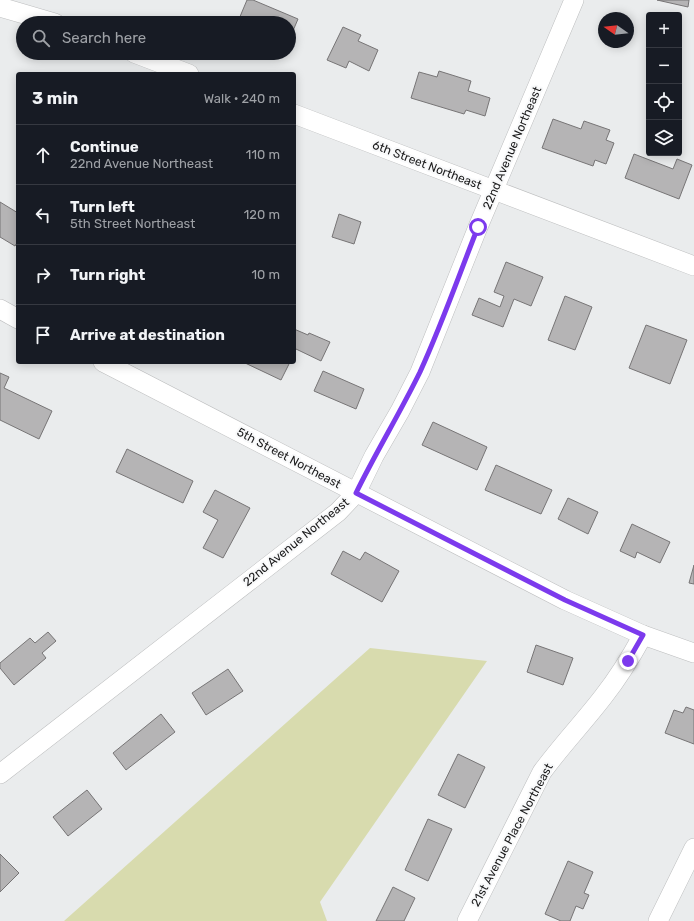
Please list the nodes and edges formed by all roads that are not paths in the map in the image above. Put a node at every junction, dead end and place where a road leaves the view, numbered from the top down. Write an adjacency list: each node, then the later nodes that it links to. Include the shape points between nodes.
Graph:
1 (574, 0): 7 (street, 22nd Avenue Northeast)
2 (0, 7): 3 (street)
3 (36, 16)
4 (152, 60): 5 (street)
5 (184, 72)
6 (296, 115): 7 (street, 6th Street Northeast)
7 (494, 190): 8 (street, 6th Street Northeast); 12 (street, 22nd Avenue Northeast, via 420,372)
8 (694, 266)
9 (0, 309): 10 (street)
10 (16, 318)
11 (107, 364): 12 (street, 5th Street Northeast)
12 (356, 493): 13 (street, 5th Street Northeast, via 565,600); 15 (street, 22nd Avenue Northeast, via 338,512)
13 (643, 635): 14 (street, 5th Street Northeast); 17 (street, 21st Avenue Place Northeast, via 603,697 542,772)
14 (694, 653)
15 (0, 774)
16 (694, 848): 18 (street)
17 (467, 921)
18 (658, 921)

